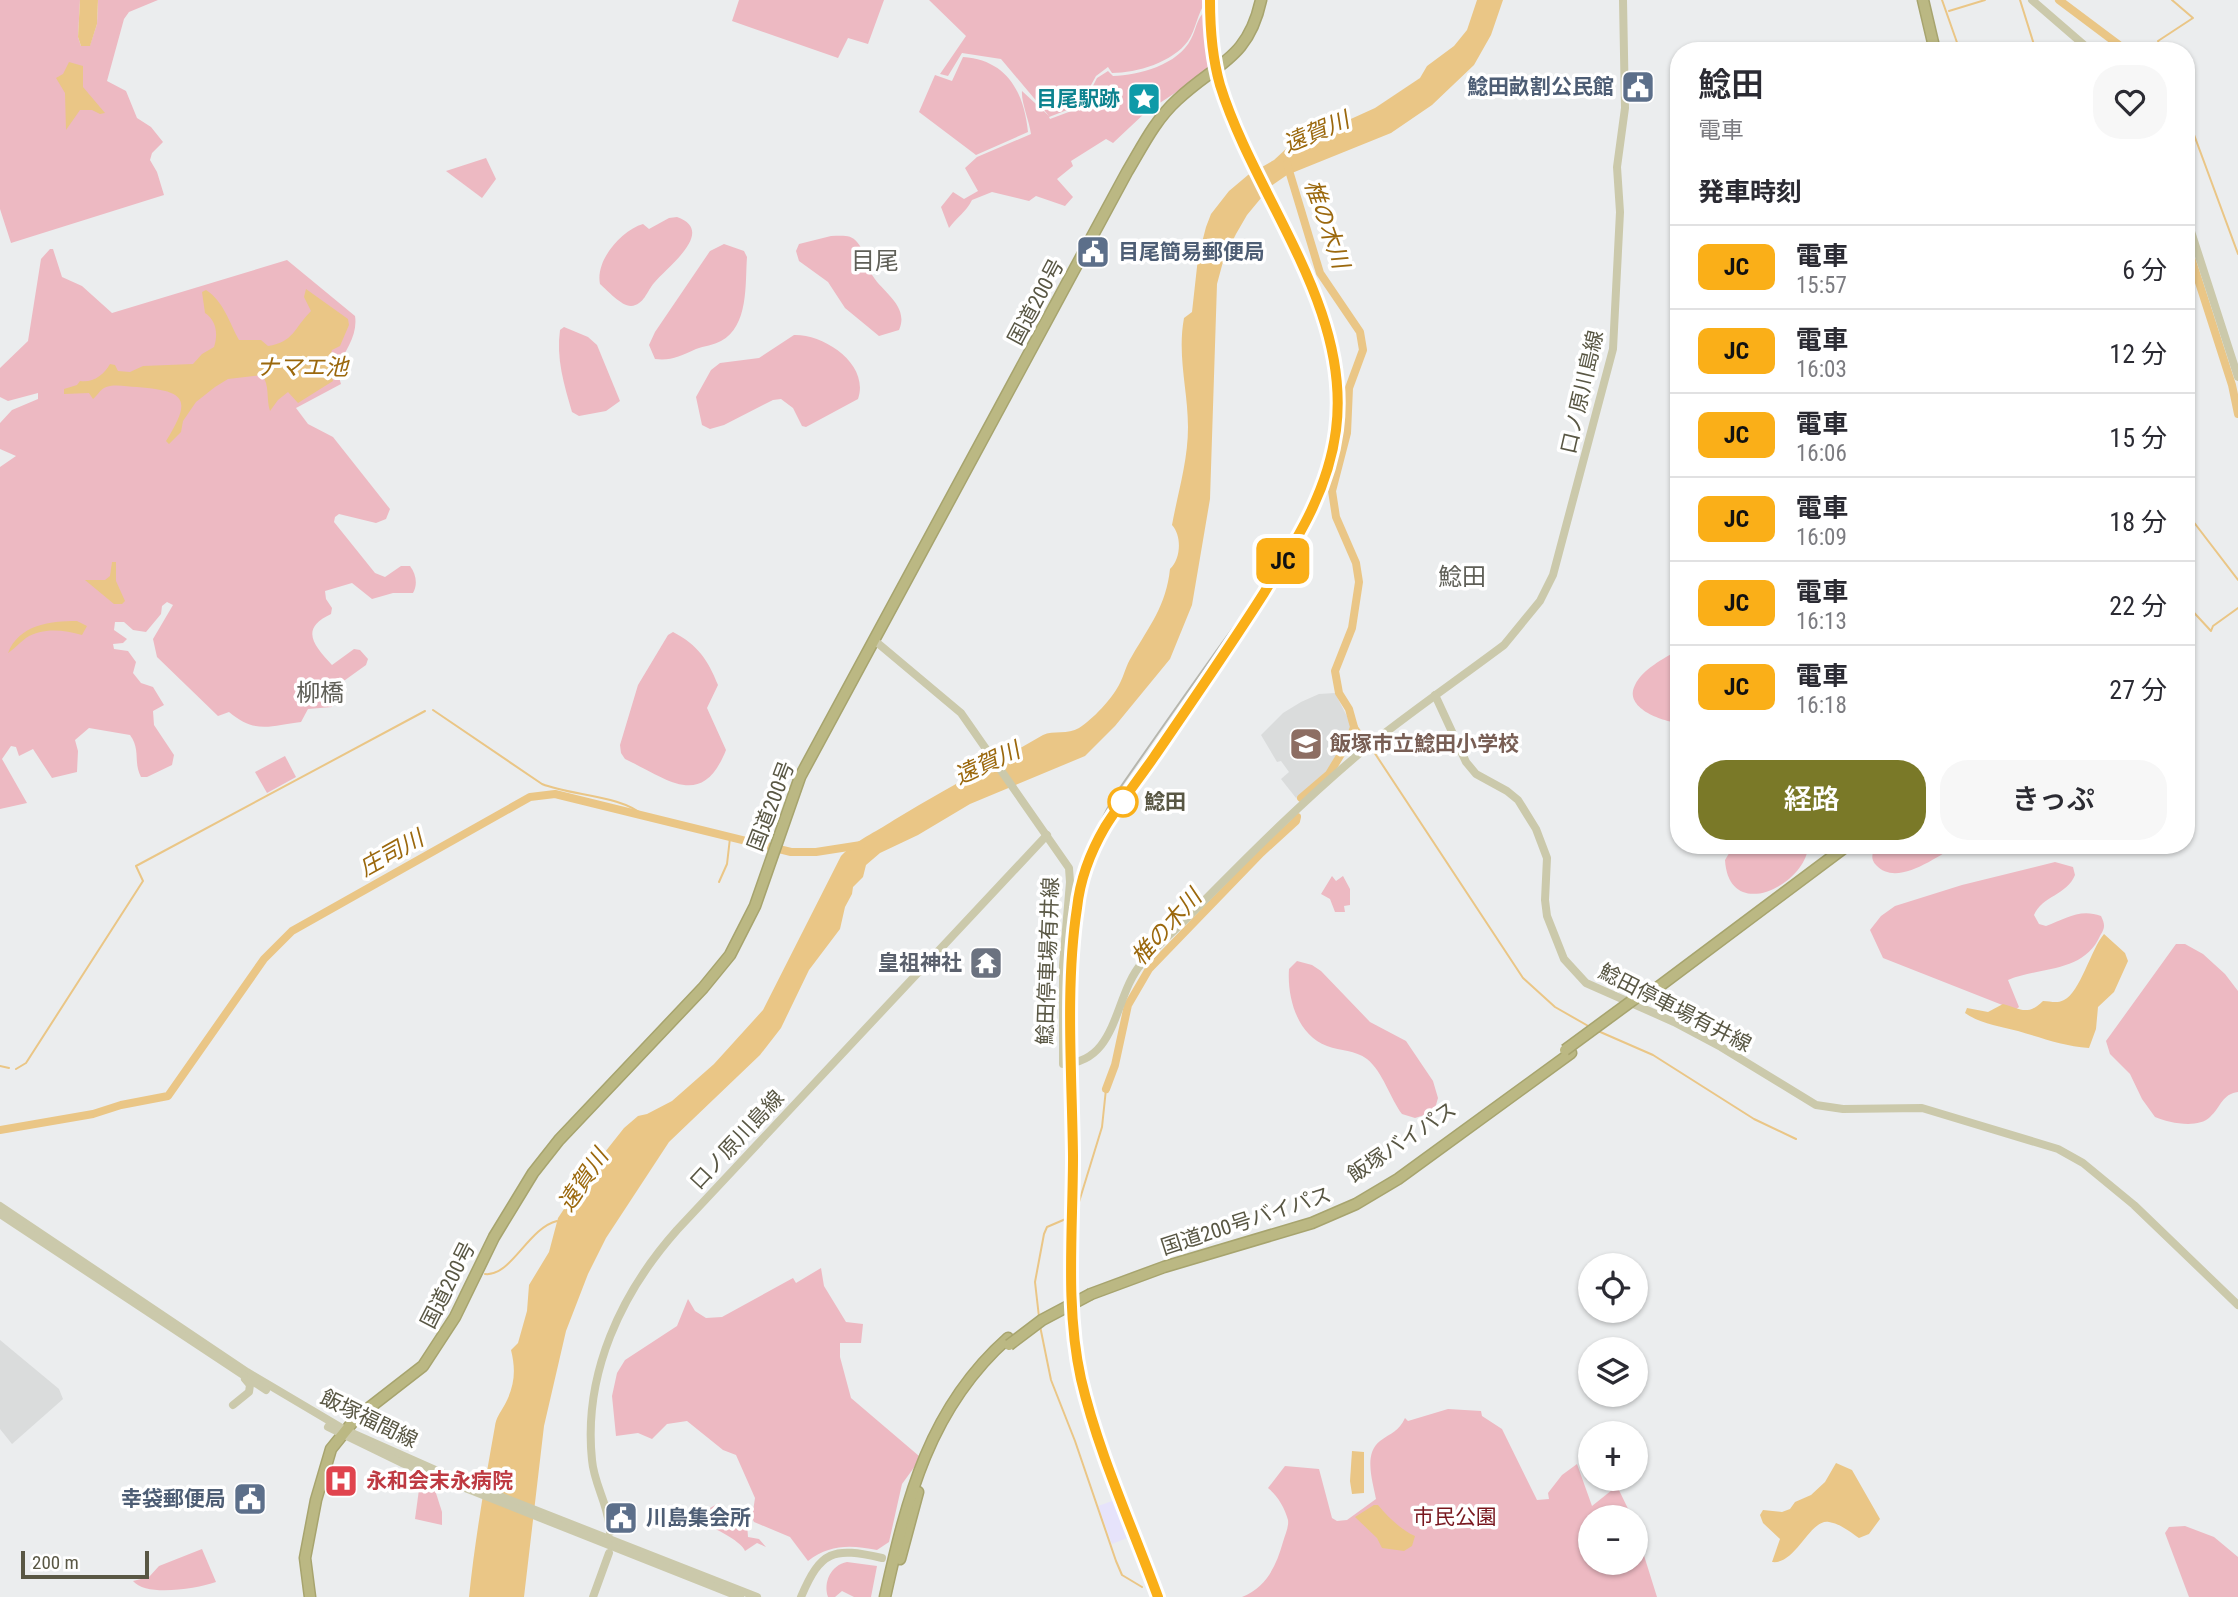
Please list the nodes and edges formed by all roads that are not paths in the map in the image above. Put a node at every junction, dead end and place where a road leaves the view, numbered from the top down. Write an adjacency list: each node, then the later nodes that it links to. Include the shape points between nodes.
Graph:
1 (1261, 0): 11 (highway, 国道200号, via 1254,26 1238,52 1176,101 1146,139)
2 (1623, 0): 12 (main road, 口ノ原川島線, via 1625,107 1617,167 1615,332 1583,468 1553,575 1539,601 1504,645)
3 (1923, 0): 6 (highway)
4 (1928, 0): 7 (highway)
5 (2032, 0): 8 (main road)
6 (1933, 42)
7 (1938, 42)
8 (2081, 42)
9 (2195, 245): 10 (main road)
10 (2238, 377)
11 (874, 640): 13 (main road, via 962,715); 23 (highway, 国道200号, via 800,777 755,906 730,955 533,1173 494,1237 455,1317 423,1366)
12 (1435, 695): 13 (main road, 鯰田停車場有井線, via 1372,744 1244,858 1139,967 1102,1046 1074,1064 1063,1064 1064,943 1071,875); 19 (main road, 鯰田停車場有井線, via 1466,762 1476,774 1518,800 1536,829 1546,858 1547,916 1564,959 1586,983 1655,1012 1816,1105 1922,1108 2058,1149 2125,1198)
13 (1046, 834): 25 (main road, 口ノ原川島線, via 638,1277 607,1339 592,1413 594,1477 607,1509)
14 (1828, 854): 16 (highway)
15 (1836, 854): 16 (highway, 国道200号バイパス)
16 (1650, 990): 20 (highway, 国道200号バイパス, bridge, via 1375,1194 1334,1215 1089,1292)
17 (0, 1206): 23 (main road, 飯塚福間線)
18 (0, 1214): 21 (main road, 飯塚福間線)
19 (2238, 1305)
20 (1008, 1341): 24 (highway, via 973,1373 950,1405 922,1459); 35 (highway, 国道200号バイパス, via 943,1427 914,1502)
21 (243, 1377): 22 (main road, via 249,1392); 23 (main road, 飯塚福間線)
22 (233, 1405)
23 (343, 1432): 26 (main road, 飯塚福間線); 29 (highway, 国道200号, via 325,1462 310,1530 305,1571)
24 (904, 1514): 28 (main road, via 893,1548); 34 (highway)
25 (610, 1532)
26 (594, 1536): 31 (main road, 飯塚福間線); 32 (main road, 飯塚福間線)
27 (609, 1552): 30 (main road)
28 (882, 1558): 33 (main road, via 846,1551 830,1555 812,1571); 34 (main road, via 888,1570)
29 (310, 1597)
30 (593, 1597)
31 (740, 1597)
32 (757, 1597)
33 (801, 1597)
34 (884, 1597)
35 (892, 1597)

